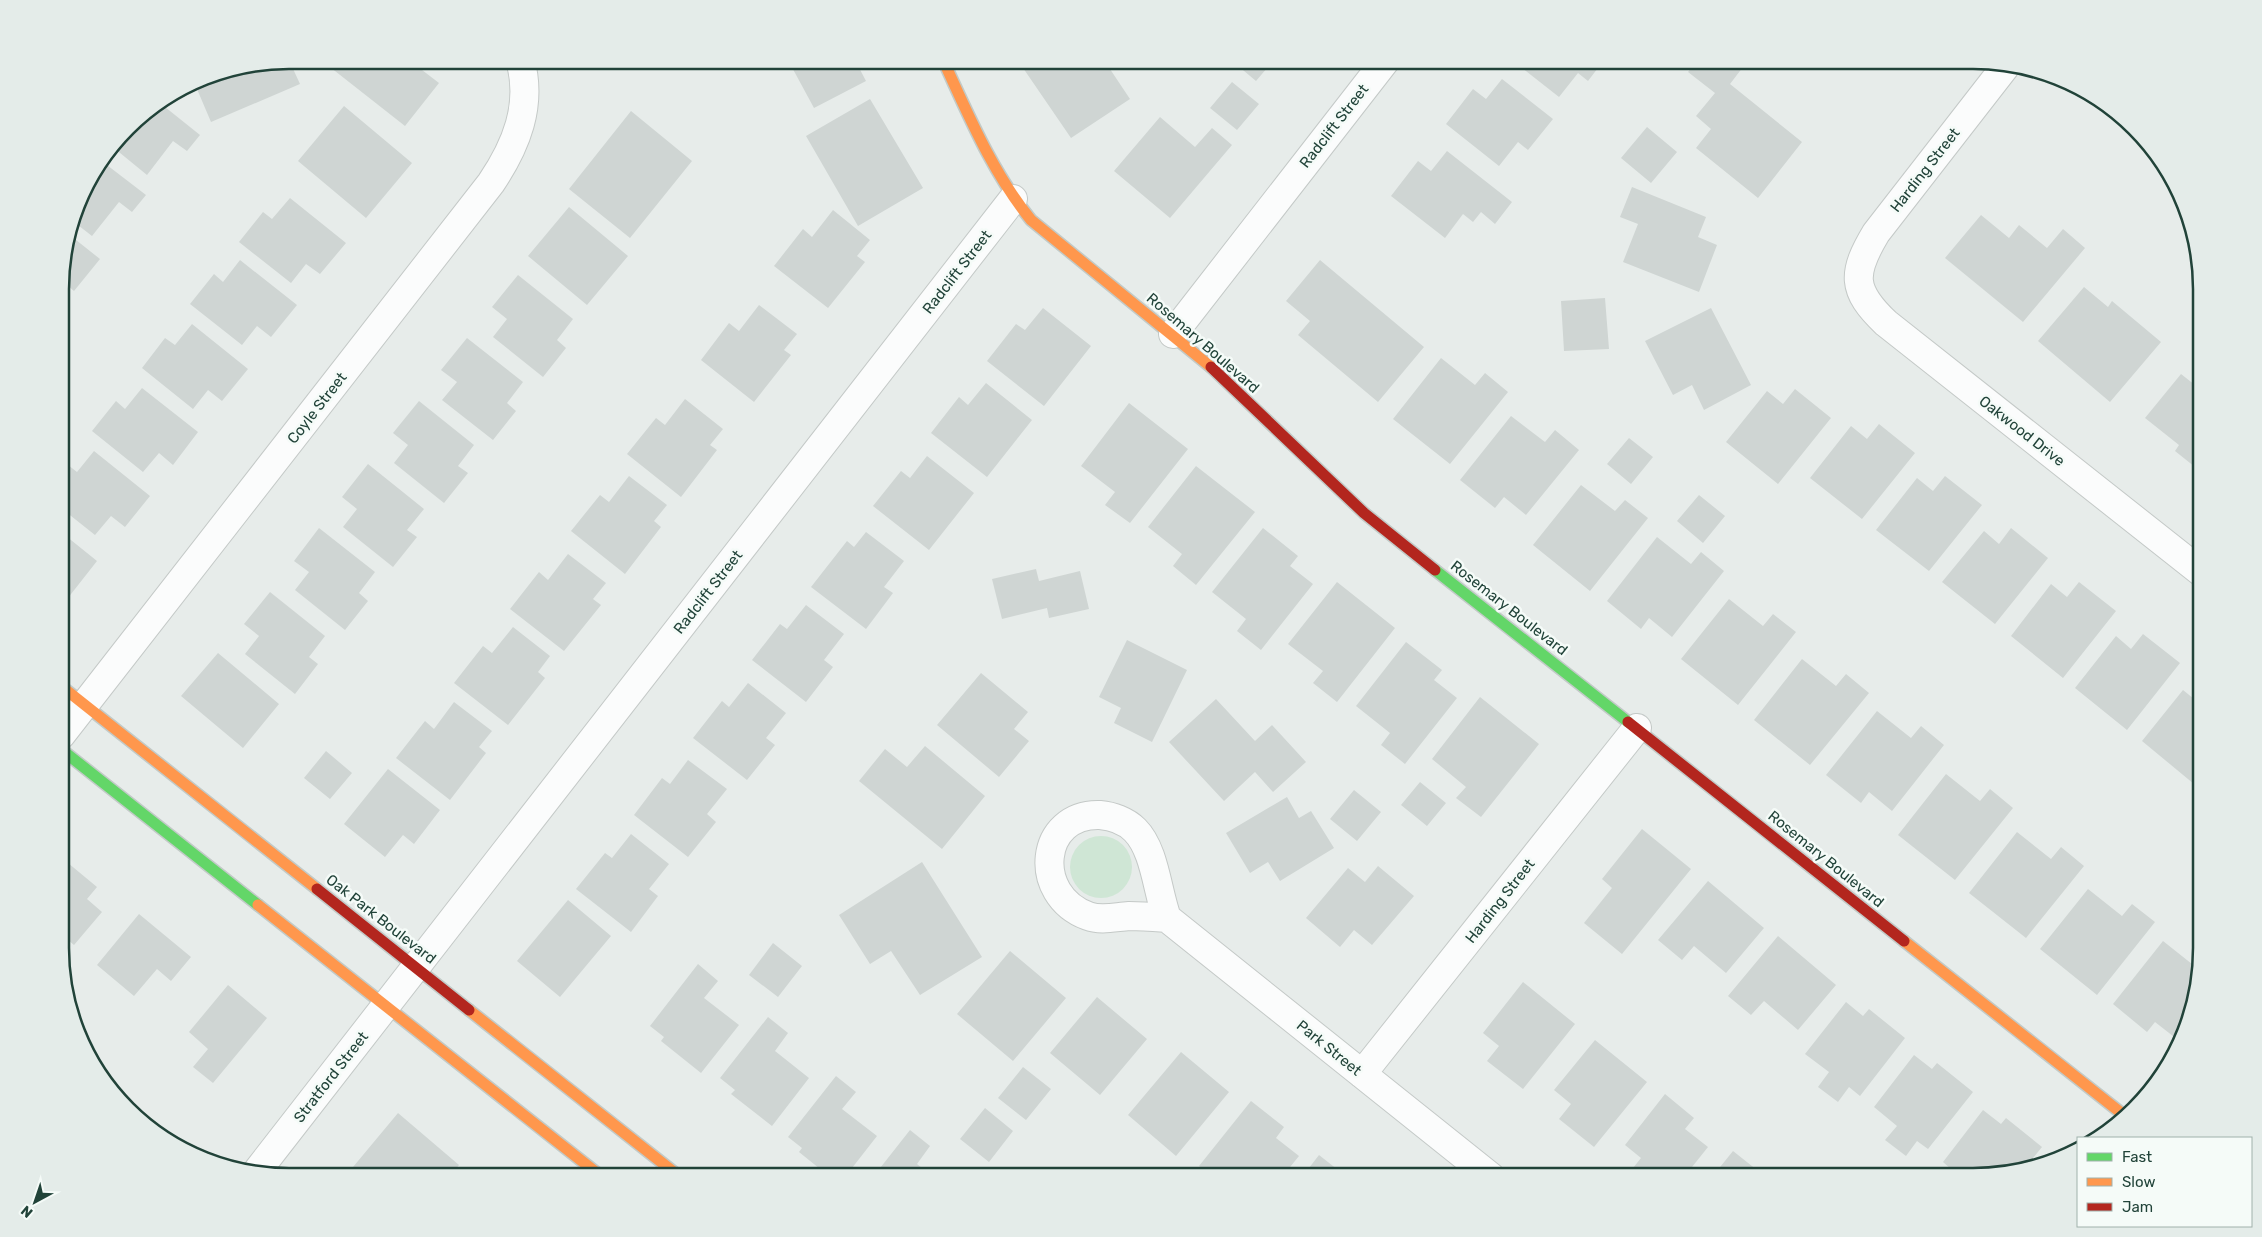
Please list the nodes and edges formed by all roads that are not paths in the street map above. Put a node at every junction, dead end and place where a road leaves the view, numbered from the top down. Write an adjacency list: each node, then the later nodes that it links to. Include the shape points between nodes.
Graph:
1 (521, 69): 10 (street, Coyle Street, via 525,91 522,120 515,143 491,183)
2 (947, 69): 5 (street, Rosemary Boulevard, via 998,177)
3 (1379, 69): 7 (street, Radclift Street)
4 (2002, 71): 6 (street, Harding Street, via 1876,233 1864,253)
5 (1014, 199): 7 (street, Rosemary Boulevard, via 1031,220); 15 (street, Radclift Street)
6 (1858, 279): 8 (street, Oakwood Drive, via 1869,307 1886,323)
7 (1172, 334): 12 (street, Rosemary Boulevard, via 1223,377 1364,513)
8 (2193, 566)
9 (69, 692): 10 (street, Oak Park Boulevard)
10 (85, 704): 11 (street, Coyle Street); 15 (street, Oak Park Boulevard)
11 (69, 726)
12 (1637, 728): 17 (street, Harding Street); 18 (street, Rosemary Boulevard)
13 (69, 756): 16 (street)
14 (1167, 918): 14 (street, via 1100,919 1087,916 1063,900 1049,875 1049,859 1058,834 1080,818 1096,815 1115,818 1134,828 1150,854); 17 (street, Park Street)
15 (410, 975): 16 (street, Stratford Street); 21 (street, Oak Park Boulevard)
16 (386, 1006): 19 (street, Stratford Street); 20 (street)
17 (1362, 1074): 22 (street, Park Street)
18 (2121, 1112)
19 (261, 1166)
20 (591, 1168)
21 (668, 1168)
22 (1480, 1168)

